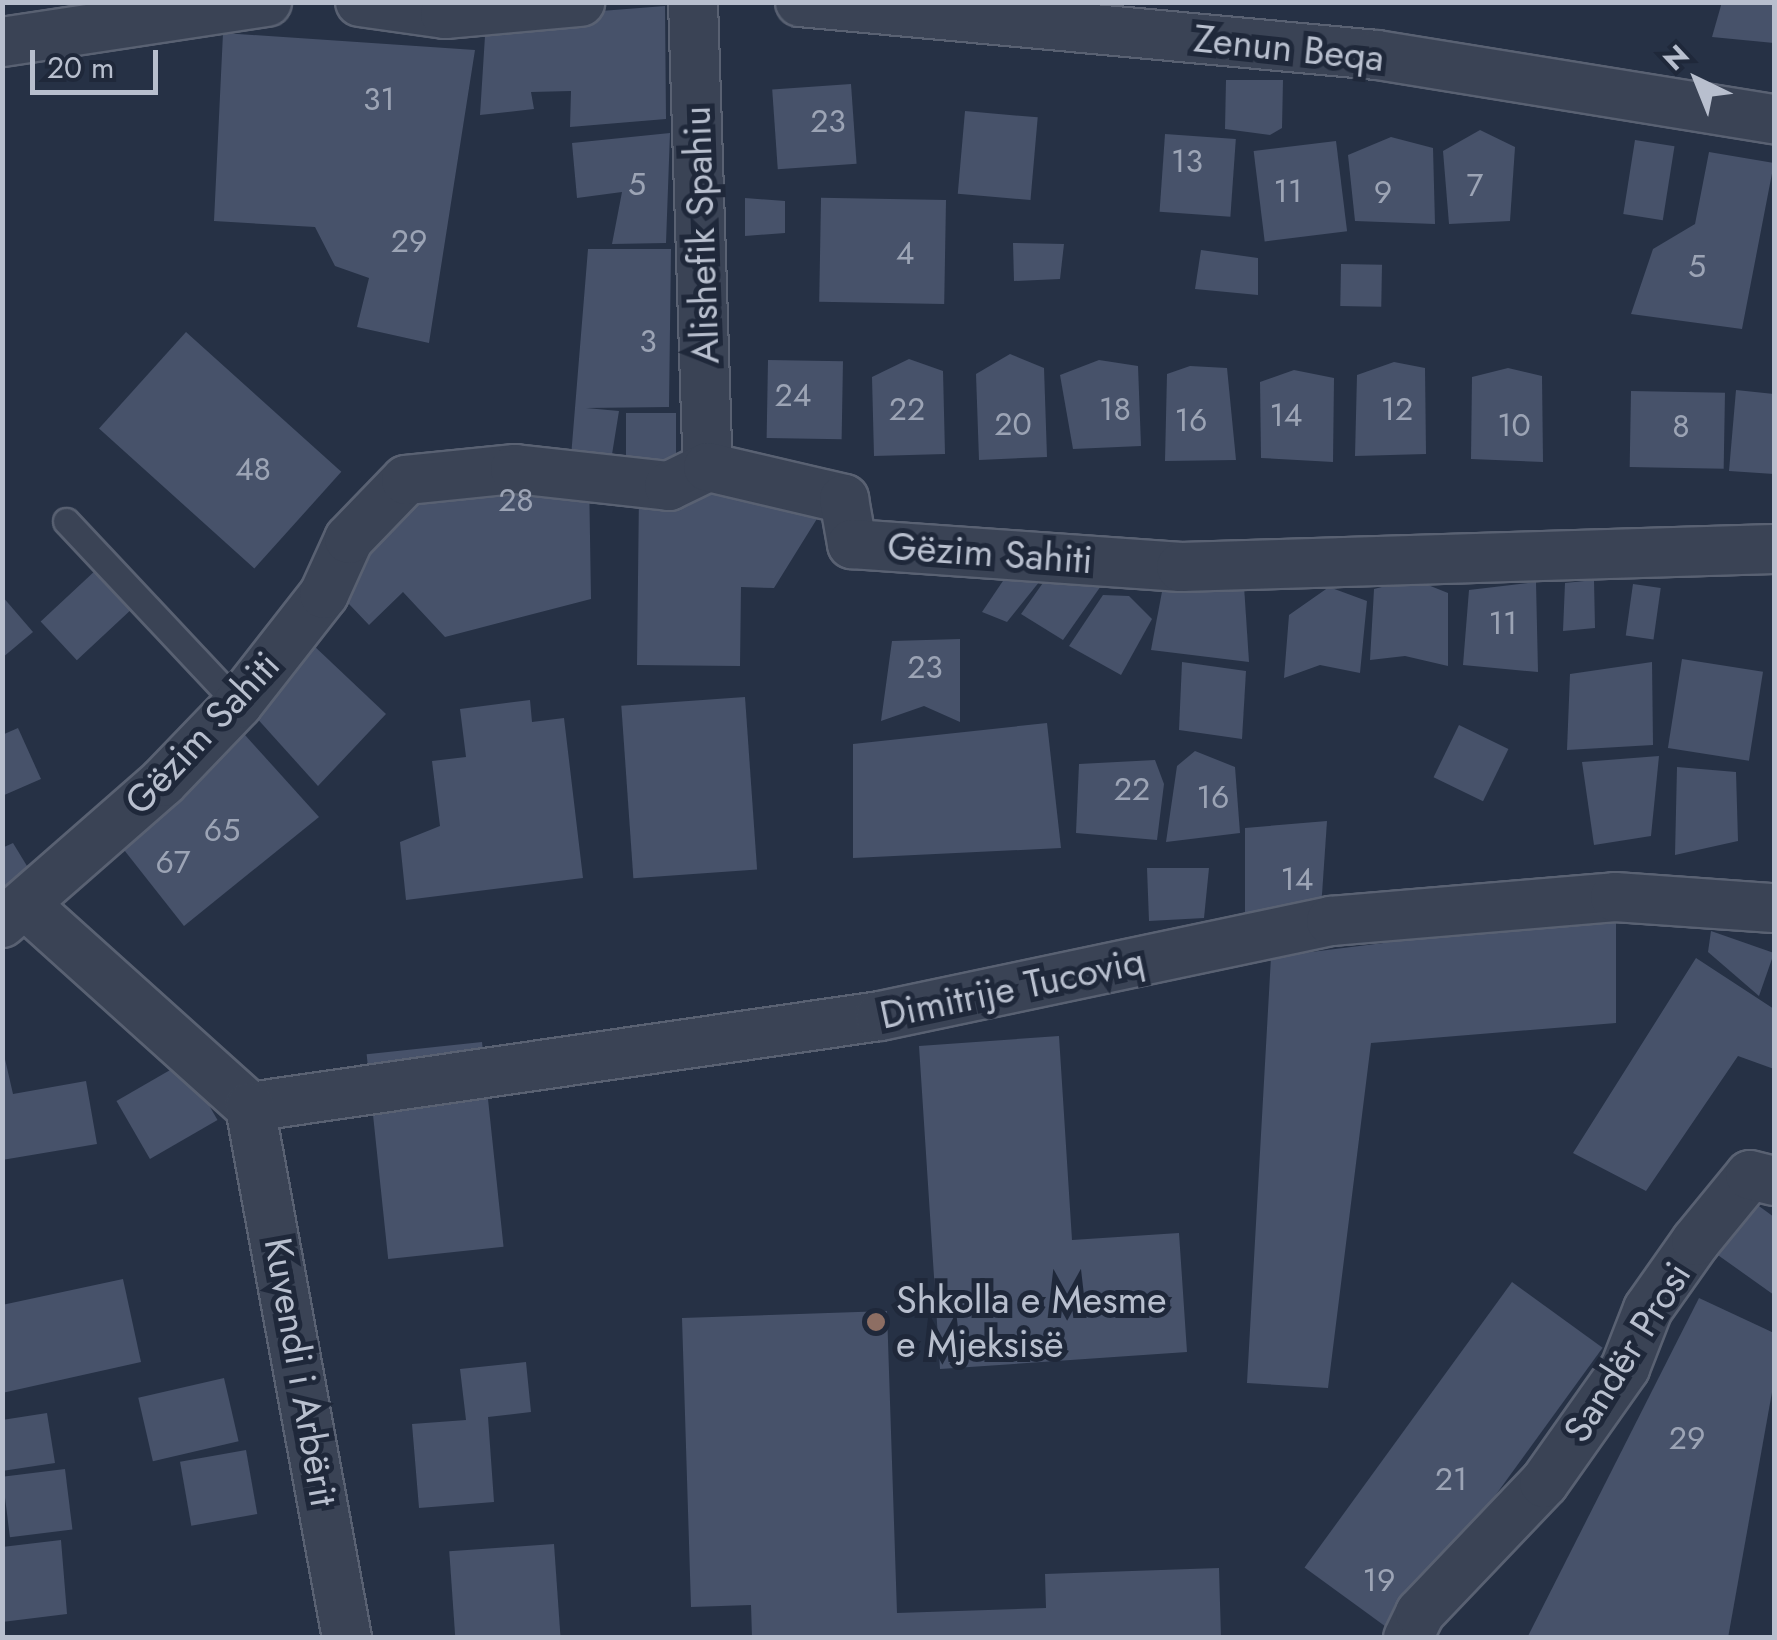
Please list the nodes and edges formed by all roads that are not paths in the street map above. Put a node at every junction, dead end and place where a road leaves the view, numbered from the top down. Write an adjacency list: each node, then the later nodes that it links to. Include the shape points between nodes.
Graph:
1 (267, 2): 6 (street)
2 (360, 2): 3 (street, via 445,14)
3 (580, 2)
4 (694, 2): 8 (street, Alishefik Spahiu)
5 (800, 2): 7 (street, Zenun Beqa, via 1377,54)
6 (15, 27)
7 (1774, 120)
8 (708, 466): 10 (street, Gëzim Sahiti, via 844,499 852,544 1182,567); 11 (street, Gëzim Sahiti, via 669,486 587,470 515,468 406,480 349,538 324,594)
9 (66, 522): 11 (lane)
10 (1774, 549)
11 (238, 704): 13 (street, Gëzim Sahiti)
12 (1774, 908): 14 (street, Dimitrije Tucoviq, via 1615,896 1331,921 880,1016)
13 (15, 915): 14 (street, Gëzim Sahiti)
14 (250, 1107): 16 (street, Kuvendi i Arbërit)
15 (1774, 1181): 17 (street, Sandër Prosi, via 1750,1175 1696,1241 1648,1309 1625,1368 1544,1483 1420,1614)
16 (348, 1638)
17 (1408, 1638)

